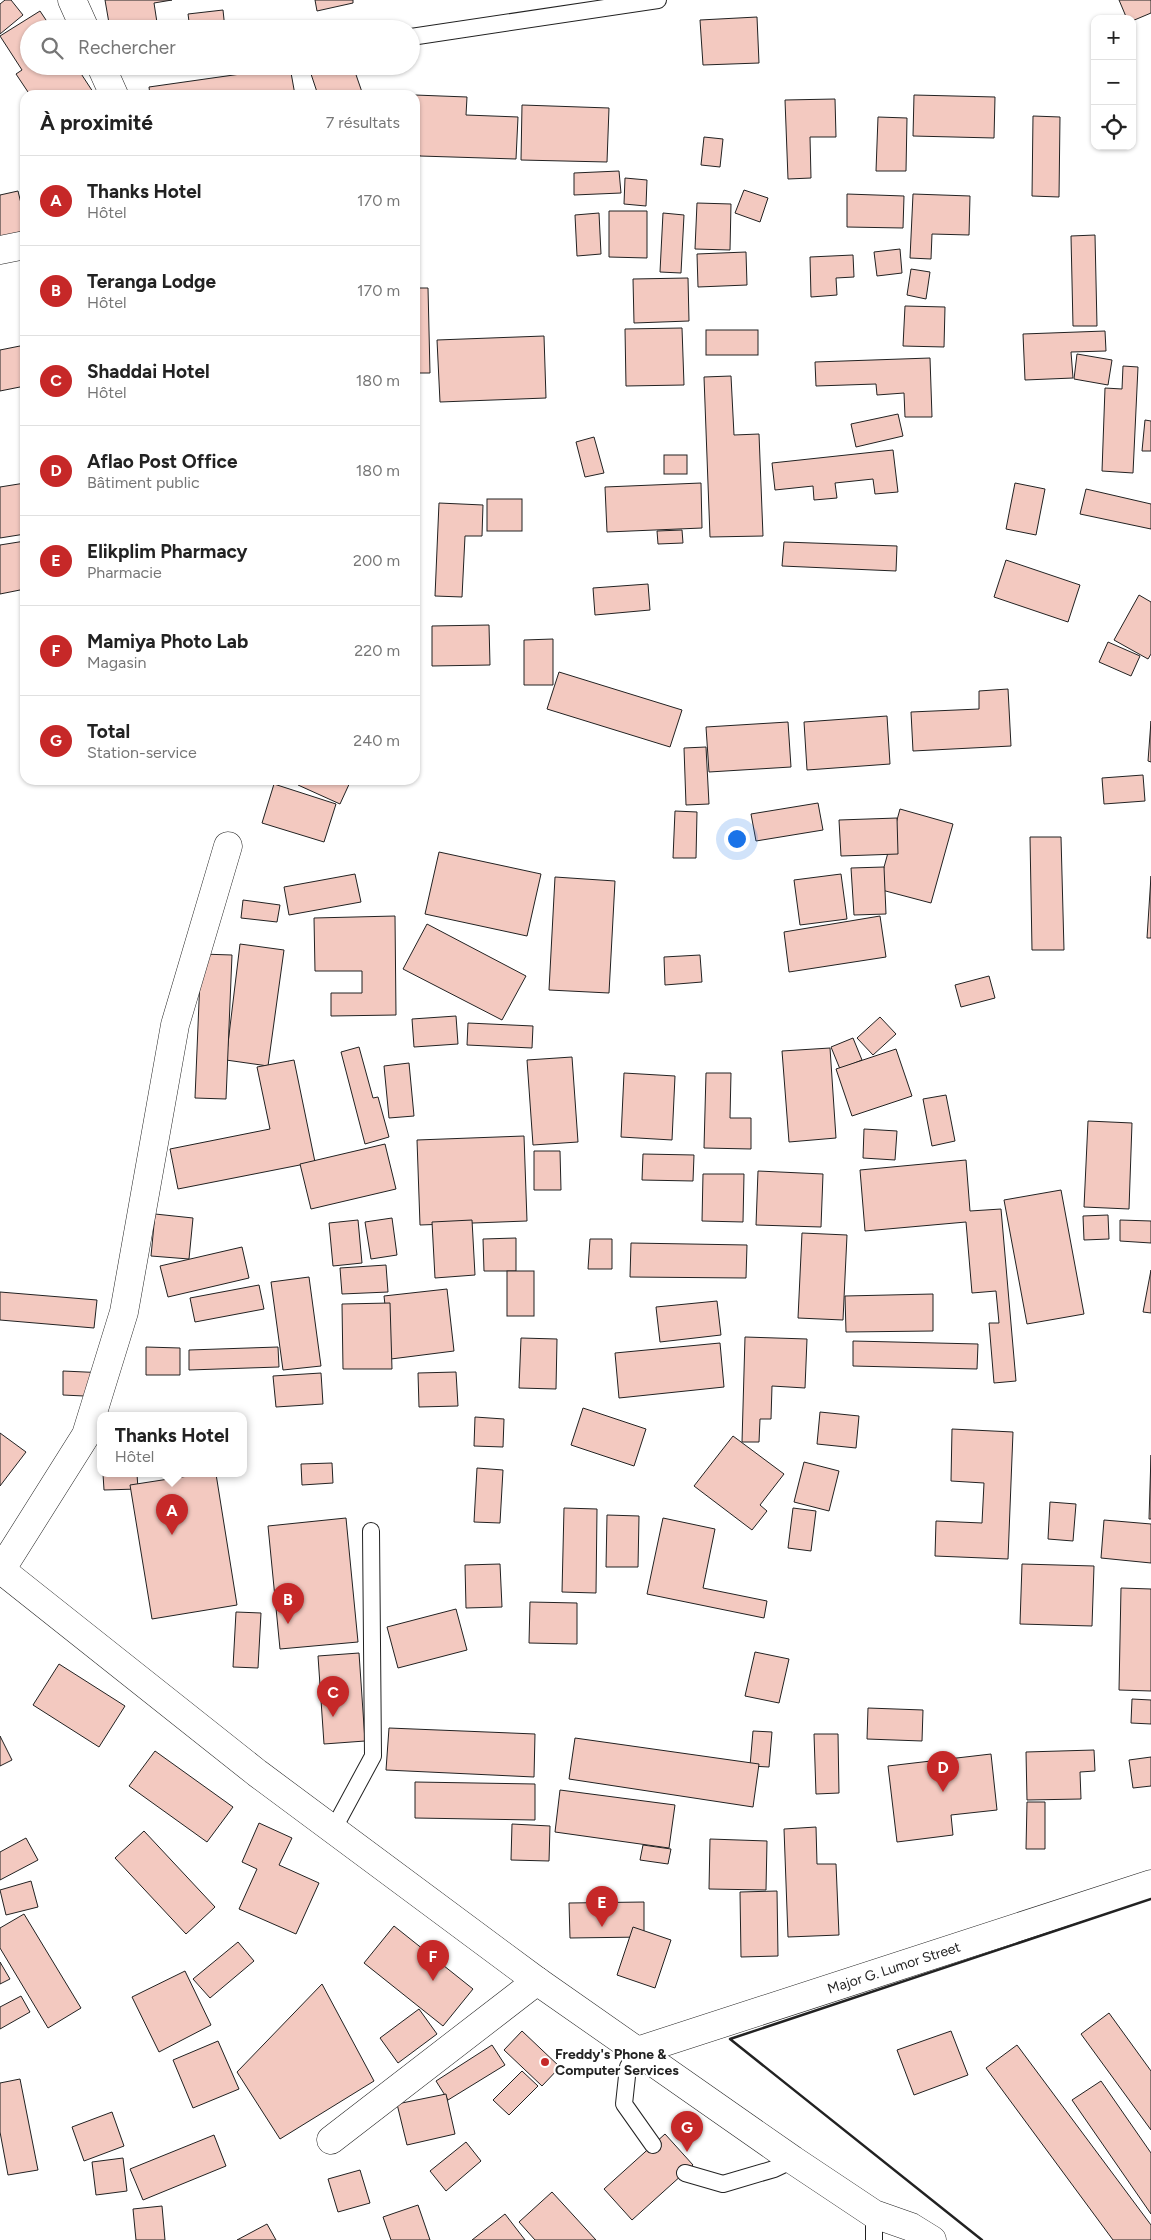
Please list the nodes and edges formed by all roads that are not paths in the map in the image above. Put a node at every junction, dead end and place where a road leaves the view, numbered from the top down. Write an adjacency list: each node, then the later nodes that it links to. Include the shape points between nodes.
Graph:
1 (72, 0): 3 (main road)
2 (658, 0): 4 (lane)
3 (81, 20)
4 (420, 36)
5 (105, 75): 6 (main road)
6 (112, 90)
7 (20, 246): 8 (main road)
8 (0, 250)
9 (228, 846): 11 (main road, via 175,1025 124,1312 86,1435)
10 (371, 1531): 12 (lane, via 372,1756)
11 (1, 1570): 12 (main road)
12 (333, 1830): 14 (main road)
13 (1151, 1884): 15 (main road, Major G. Lumor Street)
14 (537, 1981): 15 (main road); 16 (main road)
15 (637, 2052): 17 (lane, via 628,2068 624,2104); 18 (main road)
16 (332, 2140)
17 (653, 2145)
18 (793, 2160): 19 (lane, via 724,2184); 20 (main road)
19 (685, 2173)
20 (874, 2227): 21 (main road); 22 (main road, via 911,2227)
21 (898, 2240)
22 (932, 2240)

